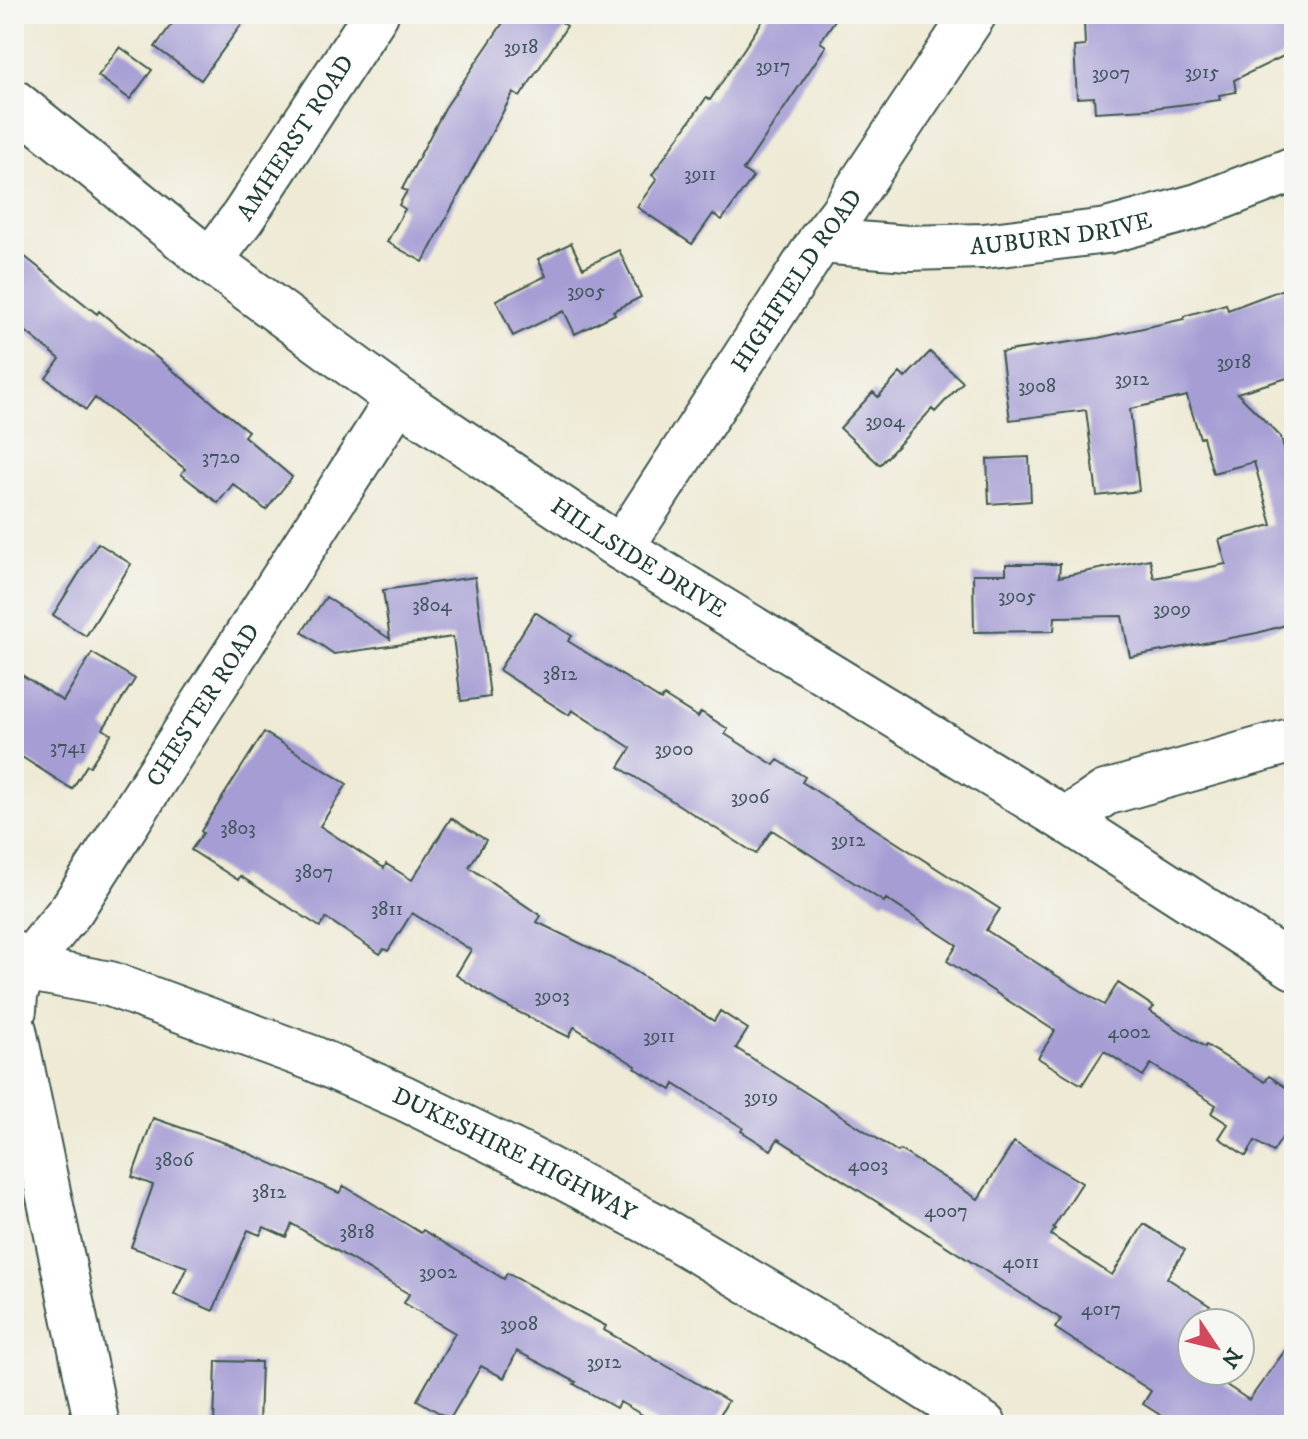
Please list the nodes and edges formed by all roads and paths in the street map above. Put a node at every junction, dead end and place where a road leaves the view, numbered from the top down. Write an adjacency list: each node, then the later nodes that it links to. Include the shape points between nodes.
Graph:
1 (376, 14): 6 (street, AMHERST ROAD)
2 (974, 14): 5 (street, HIGHFIELD ROAD)
3 (14, 102): 6 (street, HILLSIDE DRIVE)
4 (1294, 169): 5 (street, AUBURN DRIVE, via 1198,206 1107,231 984,246 908,248)
5 (820, 241): 8 (street, HIGHFIELD ROAD)
6 (210, 261): 7 (street, HILLSIDE DRIVE)
7 (398, 399): 8 (street, HILLSIDE DRIVE); 11 (street, CHESTER ROAD, via 72,909)
8 (621, 548): 10 (street, HILLSIDE DRIVE)
9 (1294, 740): 10 (street, via 1105,793)
10 (1066, 820): 12 (street, HILLSIDE DRIVE)
11 (17, 964): 13 (street, CHESTER ROAD); 16 (street, DUKESHIRE HIGHWAY, via 110,984 312,1058 404,1098 652,1224)
12 (1294, 967)
13 (14, 1010)
14 (14, 1030): 15 (street)
15 (97, 1425)
16 (984, 1425)

